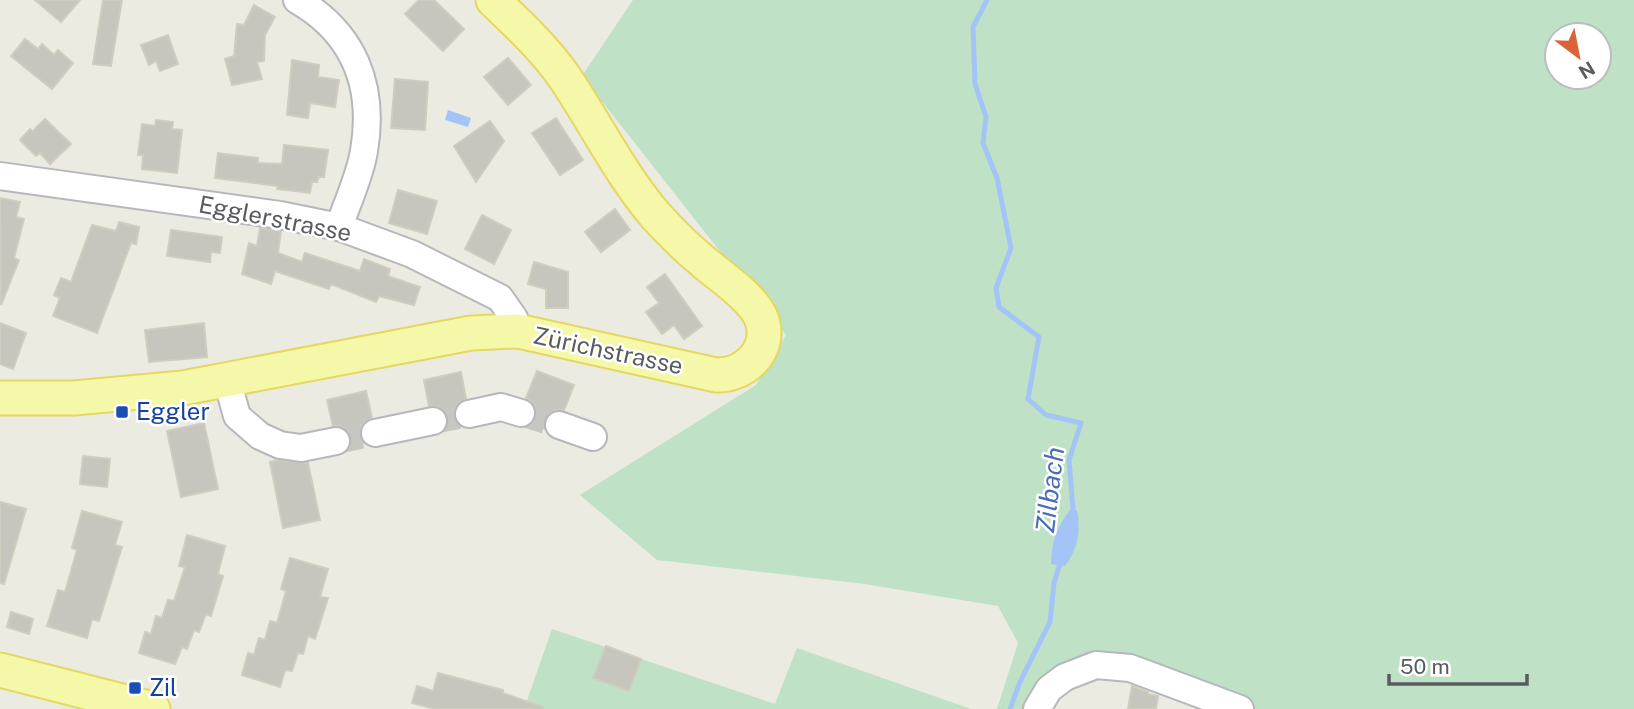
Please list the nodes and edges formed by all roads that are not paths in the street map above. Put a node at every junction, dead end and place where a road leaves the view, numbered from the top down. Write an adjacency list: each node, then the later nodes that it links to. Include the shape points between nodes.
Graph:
1 (297, 0): 4 (street, via 319,13 342,39 363,82 367,107 364,154)
2 (493, 0): 5 (main road, Zürichstrasse, via 549,56 655,215 753,306 763,322 758,354 751,363 724,376)
3 (0, 176): 4 (street, Egglerstrasse)
4 (338, 227): 5 (street, Egglerstrasse, via 412,254 500,299)
5 (518, 331): 6 (main road, Zürichstrasse, via 450,336)
6 (227, 380): 7 (main road, Zürichstrasse, via 113,395); 14 (street, via 237,416 260,436 301,448)
7 (0, 398)
8 (521, 413): 9 (street, via 501,407)
9 (469, 414)
10 (433, 421): 12 (street)
11 (559, 425): 13 (street)
12 (375, 433)
13 (593, 437)
14 (336, 441)
15 (0, 670): 16 (main road)
16 (153, 709)
17 (1037, 709): 18 (street, via 1049,689 1065,677 1096,665 1129,668)
18 (1240, 709)

